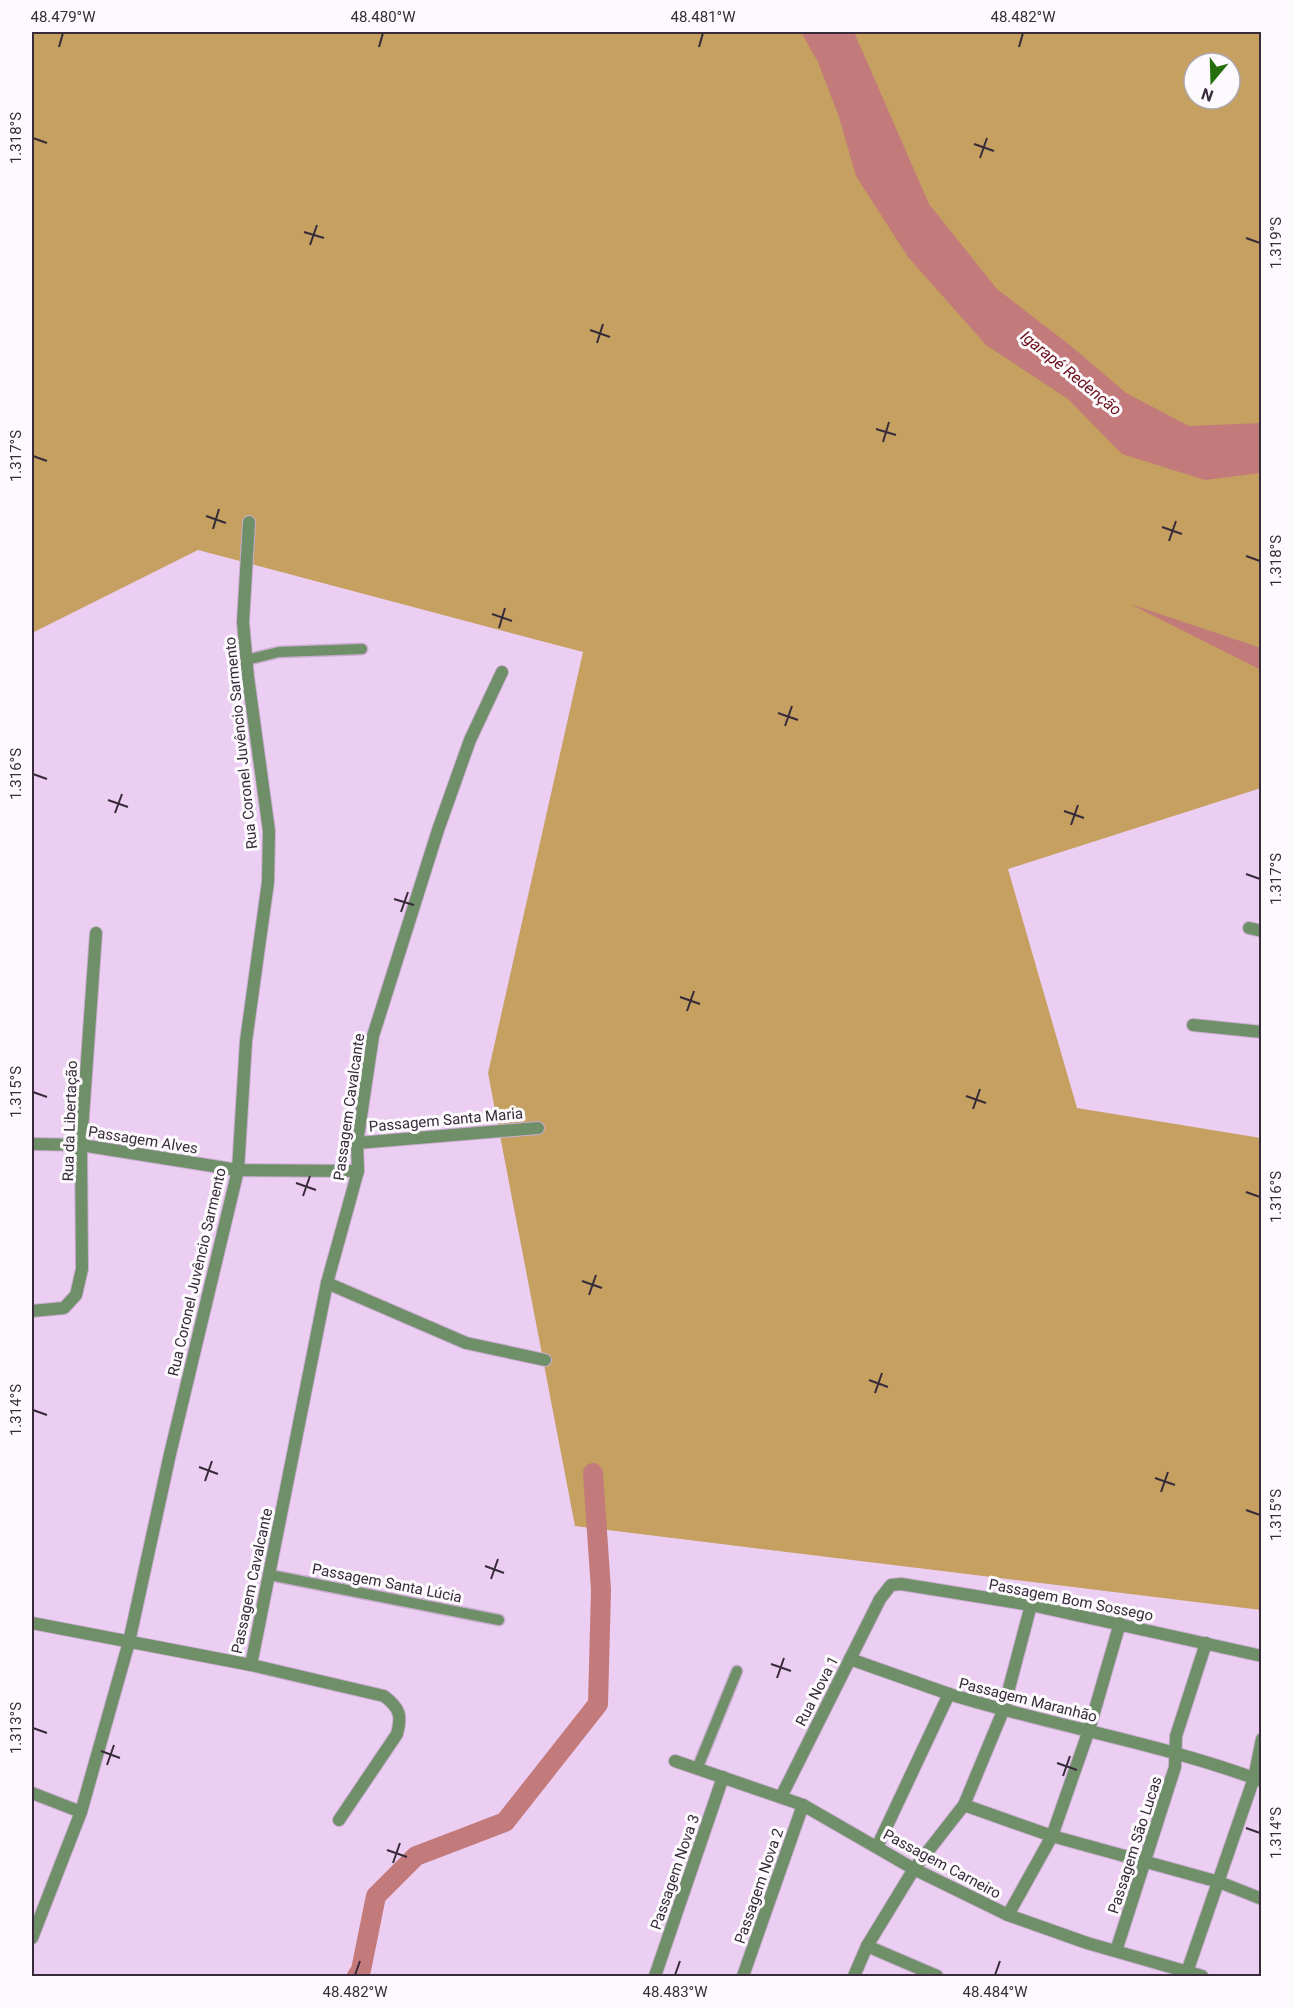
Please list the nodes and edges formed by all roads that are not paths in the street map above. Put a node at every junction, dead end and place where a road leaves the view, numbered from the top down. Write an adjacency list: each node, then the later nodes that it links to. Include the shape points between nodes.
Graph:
1 (249, 522): 3 (street, Rua Coronel Juvêncio Sarmento, via 243,622)
2 (362, 650): 3 (lane, via 279,652)
3 (246, 660): 12 (street, Rua Coronel Juvêncio Sarmento, via 269,851 246,1041)
4 (502, 672): 9 (street, Passagem Cavalcante, via 466,751 373,1036)
5 (96, 933): 11 (street, Rua da Libertação)
6 (1193, 1025): 7 (street)
7 (1262, 1032)
8 (538, 1128): 9 (street, Passagem Santa Maria)
9 (357, 1143): 13 (street, Passagem Cavalcante)
10 (32, 1144): 11 (street, Passagem Alves)
11 (81, 1144): 12 (street, Passagem Alves); 15 (street, Rua da Libertação, via 82,1269 76,1296 64,1308)
12 (238, 1170): 13 (street, Passagem Alves); 23 (street, Rua Coronel Juvêncio Sarmento)
13 (358, 1171): 14 (street, Passagem Cavalcante)
14 (327, 1283): 16 (street, via 466,1343); 17 (street, Passagem Cavalcante)
15 (32, 1311)
16 (545, 1360)
17 (270, 1575): 20 (lane, Passagem Santa Lúcia); 27 (street, Passagem Cavalcante)
18 (880, 1599): 19 (street, Passagem Bom Sossego, via 891,1585 901,1584); 26 (street, Rua Nova 1)
19 (1030, 1605): 22 (street, Passagem Bom Sossego); 30 (street)
20 (499, 1620)
21 (32, 1623): 23 (street)
22 (1120, 1623): 24 (street, Passagem Bom Sossego); 31 (street)
23 (129, 1642): 27 (street); 42 (street, Rua Coronel Juvêncio Sarmento)
24 (1206, 1643): 25 (street, Passagem Bom Sossego); 33 (street, Passagem São Lucas)
25 (1262, 1656)
26 (850, 1659): 29 (street); 39 (street, Rua Nova 1)
27 (251, 1665): 43 (street, via 384,1696 397,1706 401,1719 397,1734)
28 (737, 1671): 35 (lane)
29 (949, 1694): 30 (street, Passagem Maranhão); 45 (street, Passagem Maranhão)
30 (1003, 1711): 31 (street, Passagem Maranhão); 41 (street)
31 (1089, 1730): 33 (street, Passagem Maranhão); 44 (street)
32 (1262, 1739): 37 (street)
33 (1174, 1752): 37 (street, Passagem Maranhão); 46 (street, Passagem São Lucas, via 1175,1767)
34 (675, 1761): 35 (street, Passagem Carneiro)
35 (697, 1769): 36 (street, Passagem Carneiro)
36 (723, 1777): 39 (street, Passagem Carneiro); 55 (street, Passagem Nova 3)
37 (1258, 1780): 48 (street)
38 (32, 1793): 42 (street)
39 (781, 1797): 40 (street, Passagem Carneiro)
40 (803, 1805): 45 (street, Passagem Carneiro); 56 (street, Passagem Nova 2)
41 (964, 1805): 44 (street); 47 (street)
42 (81, 1812): 51 (street, Rua Coronel Juvêncio Sarmento)
43 (339, 1820)
44 (1052, 1836): 46 (street); 50 (street)
45 (877, 1847): 47 (street, Passagem Carneiro)
46 (1147, 1862): 48 (street); 53 (street, Passagem São Lucas)
47 (914, 1869): 50 (street, Passagem Carneiro); 52 (street)
48 (1220, 1882): 49 (street); 54 (street)
49 (1262, 1899)
50 (1008, 1915): 53 (street, Passagem Carneiro)
51 (32, 1938)
52 (867, 1946): 57 (street); 58 (street)
53 (1116, 1951): 54 (street, Passagem Carneiro)
54 (1187, 1972): 59 (street, Passagem Carneiro)
55 (655, 1977)
56 (743, 1977)
57 (854, 1977)
58 (937, 1977)
59 (1202, 1977)

